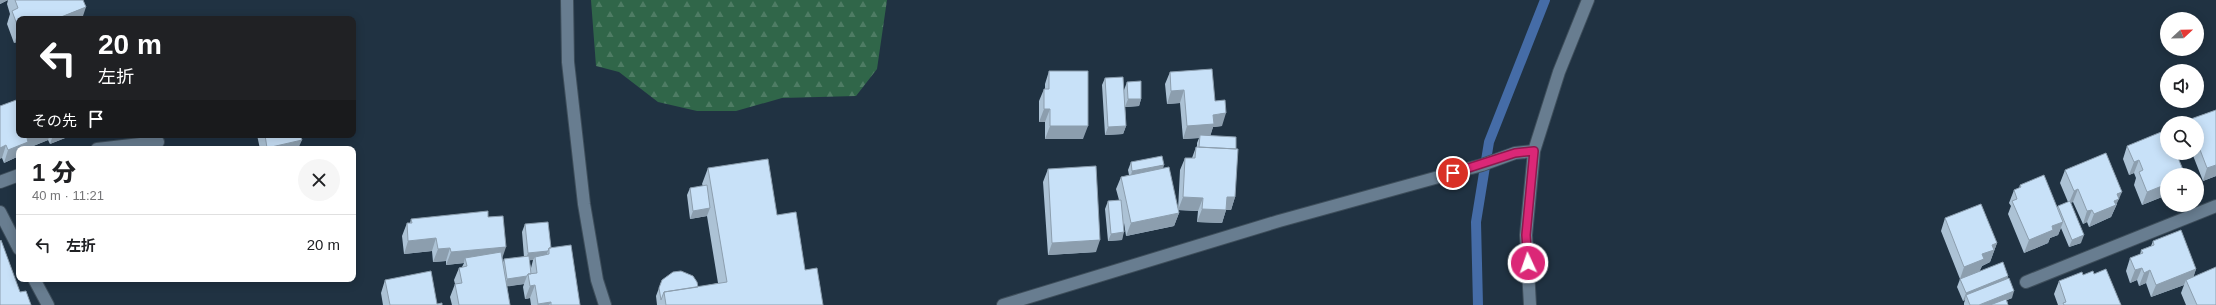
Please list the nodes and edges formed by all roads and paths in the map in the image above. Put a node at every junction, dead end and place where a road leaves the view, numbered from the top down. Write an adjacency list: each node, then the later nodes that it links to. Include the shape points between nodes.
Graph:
1 (567, 0): 14 (street, via 568,62 584,204 597,280)
2 (1588, 0): 5 (street, via 1559,72)
3 (158, 142): 4 (street)
4 (123, 146)
5 (1534, 151): 15 (street, via 1508,156 1279,221); 16 (street, via 1526,235)
6 (16, 176): 7 (street)
7 (0, 182)
8 (2216, 206): 12 (street)
9 (0, 212): 10 (street)
10 (16, 244)
11 (36, 282): 13 (street)
12 (2026, 282)
13 (48, 305)
14 (605, 305)
15 (1003, 305)
16 (1530, 305)

